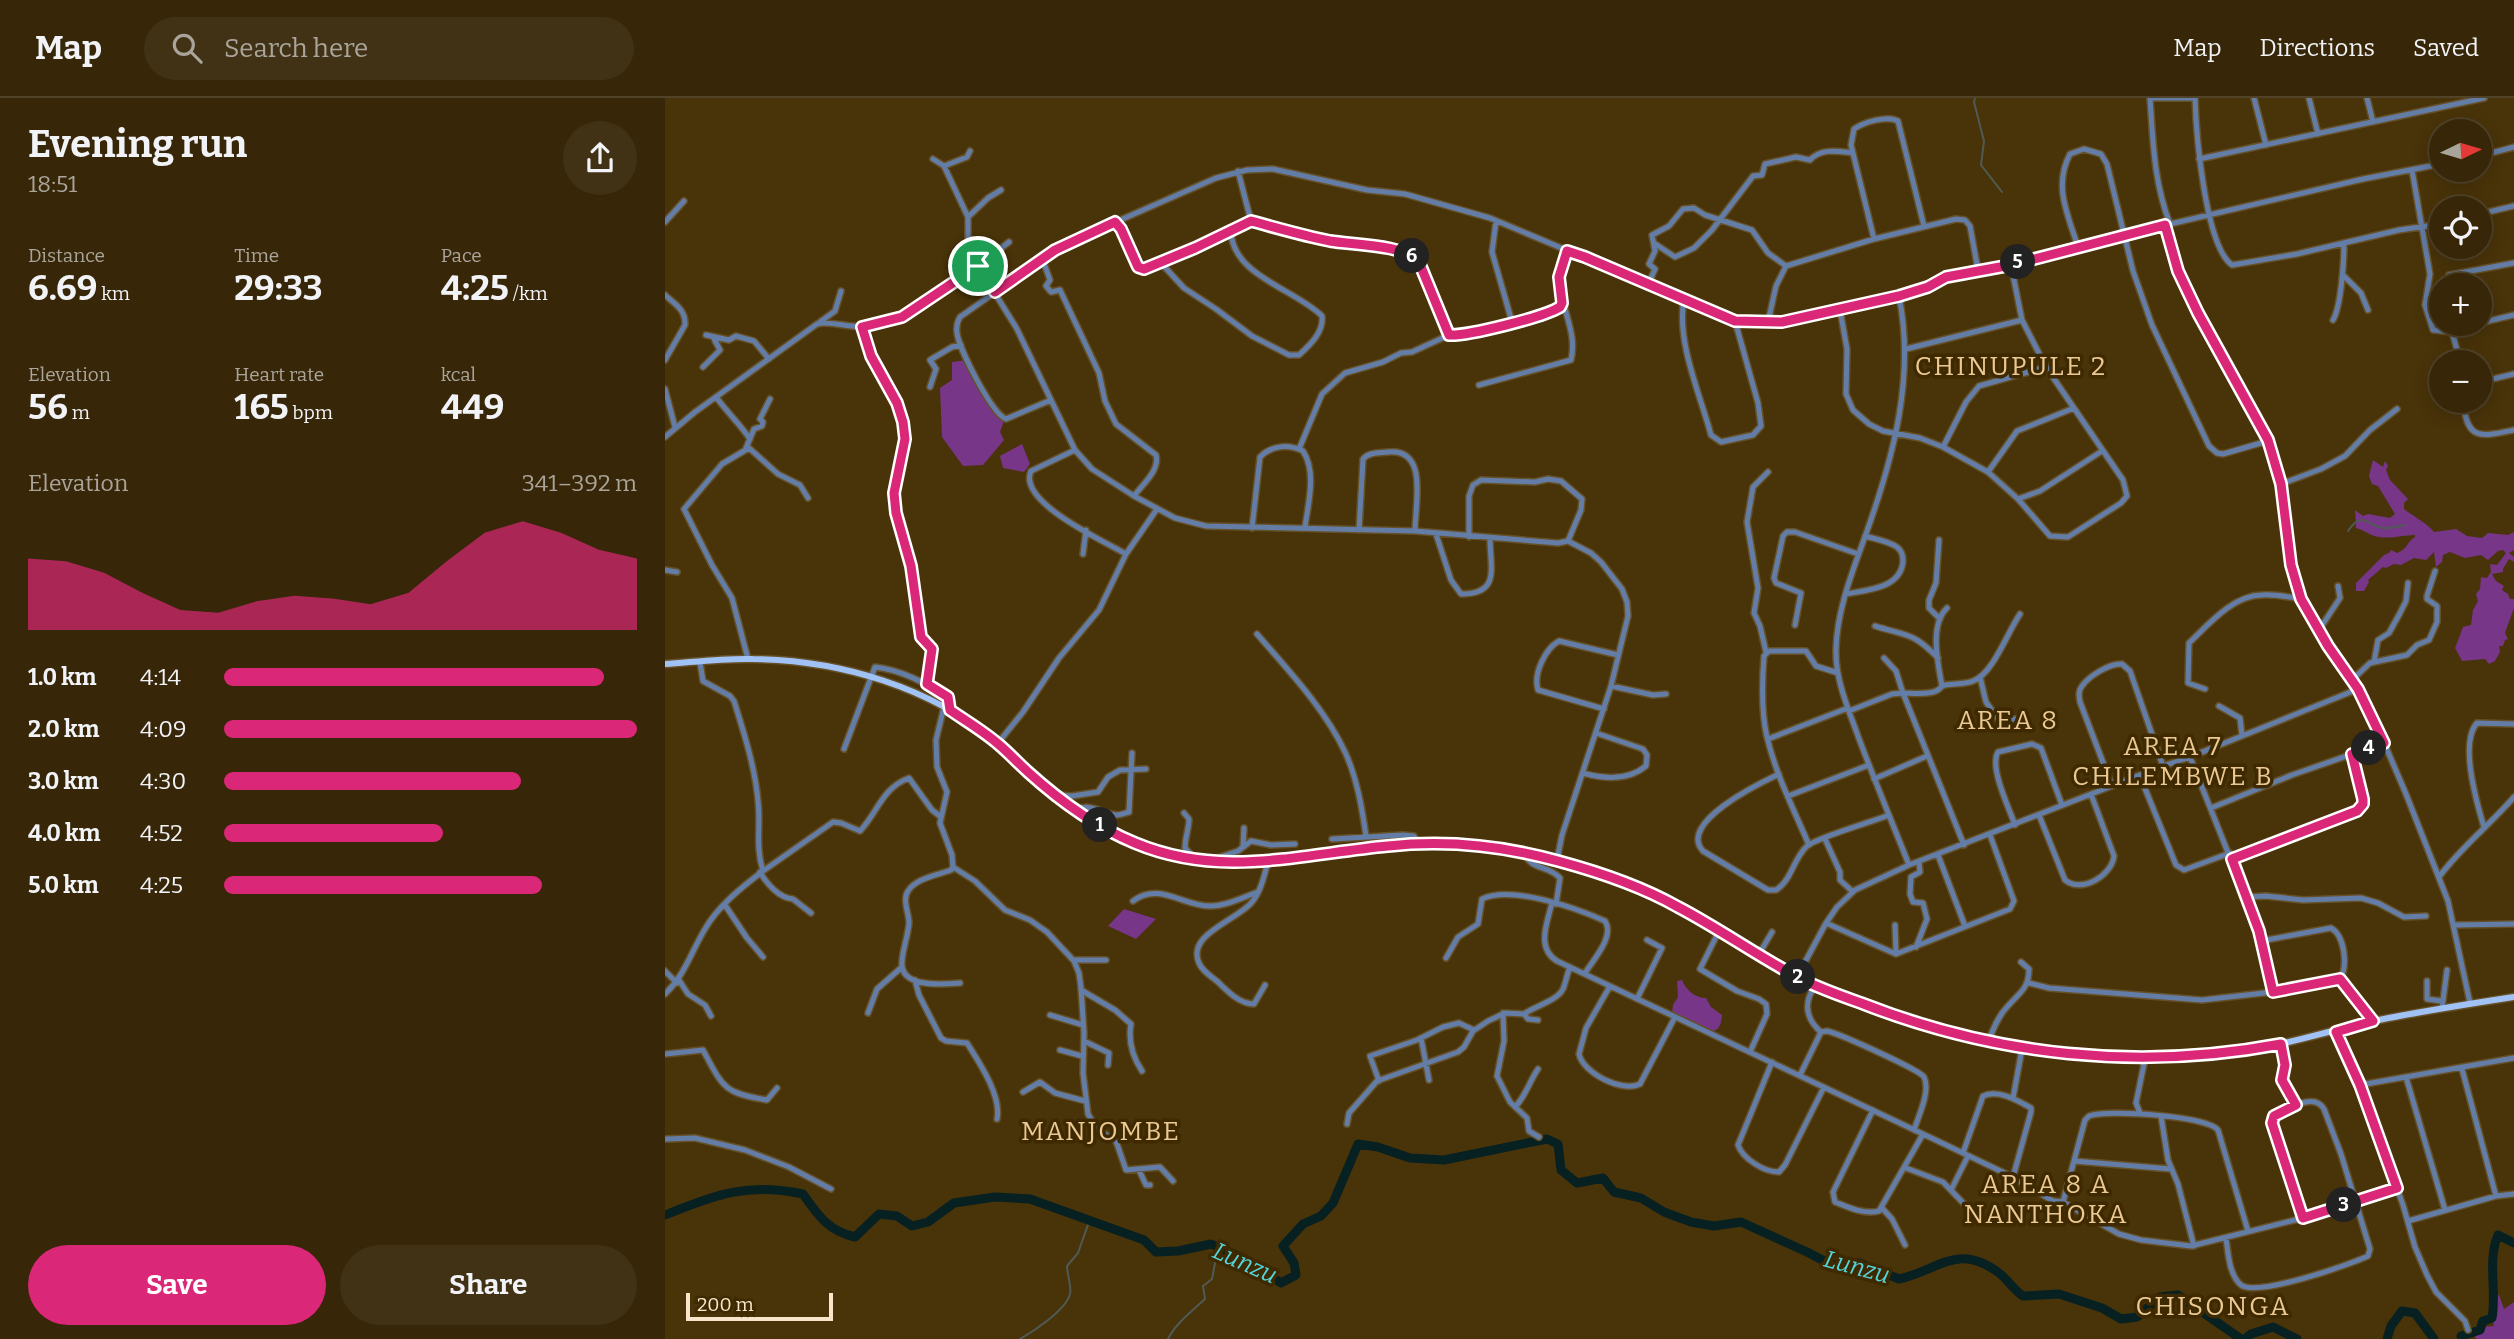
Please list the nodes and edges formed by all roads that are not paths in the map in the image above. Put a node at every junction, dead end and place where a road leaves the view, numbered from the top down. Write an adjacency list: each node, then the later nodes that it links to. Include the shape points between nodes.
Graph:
1 (2150, 98): 2 (street); 32 (street, via 2158,188)
2 (2195, 98): 15 (street)
3 (2254, 98): 9 (street)
4 (2309, 98): 8 (street)
5 (2367, 98): 7 (street)
6 (2484, 98): 7 (street)
7 (2372, 122): 8 (street)
8 (2318, 134): 9 (street)
9 (2266, 145): 15 (street)
10 (2514, 147): 13 (street)
11 (971, 151): 16 (street)
12 (1853, 153): 26 (street, via 1825,151 1809,160 1796,157 1765,164 1762,175 1753,176); 34 (street, via 1854,129 1896,119); 37 (street)
13 (2492, 153)
14 (933, 159): 16 (street)
15 (2199, 159): 24 (street)
16 (944, 166): 25 (street)
17 (2429, 166): 18 (street)
18 (2412, 170): 24 (street); 33 (street)
19 (1238, 171): 27 (street); 28 (street, via 1273,169 1405,194); 30 (street)
20 (1001, 190): 25 (street)
21 (684, 201): 29 (street)
22 (2514, 206): 23 (street)
23 (2492, 211)
24 (2210, 215): 32 (street); 40 (street, via 2223,258 2232,265)
25 (968, 217): 47 (street, via 968,237)
26 (1719, 219): 39 (street, via 1694,248 1675,257); 39 (street, via 1694,208 1683,209 1669,226 1653,235); 48 (street, via 1752,230 1768,253)
27 (1251, 221): 35 (street); 74 (street, via 1414,256)
28 (1496, 221): 42 (street); 69 (street, via 1492,252)
29 (665, 222)
30 (1115, 222): 43 (street); 44 (street, via 1138,267)
31 (2429, 224): 33 (street)
32 (2167, 225): 36 (street); 98 (street, via 2178,271)
33 (2423, 225): 40 (street); 50 (street)
34 (1924, 226): 37 (street); 49 (street, via 1956,219 1968,223)
35 (1231, 232): 44 (street); 44 (street, via 1247,266 1322,316 1315,338 1299,355 1289,355 1252,336 1184,288)
36 (2123, 235): 41 (street); 41 (street, via 2105,158 2096,151 2075,151 2066,162 2061,187); 98 (street, via 2152,325 2209,446 2223,454)
37 (1874, 239): 48 (street)
38 (1009, 242): 47 (street)
39 (1654, 243): 54 (street, via 1650,264 1655,269)
40 (2344, 244): 52 (street)
41 (2078, 247): 46 (street)
42 (1567, 251): 54 (street); 60 (street, via 1559,277)
43 (1042, 258): 56 (street); 107 (street, via 1050,280 1046,286 1051,292 1059,290 1082,333 1116,424 1158,460)
44 (1160, 262)
45 (2514, 263): 51 (street)
46 (2011, 265): 49 (street); 65 (street)
47 (978, 266): 56 (street); 72 (street, via 902,317)
48 (1786, 266): 70 (street)
49 (1978, 270): 58 (street)
50 (2430, 273)
51 (2460, 273)
52 (2343, 274): 62 (street, via 2361,293); 66 (street)
53 (2429, 280): 64 (street, via 2425,305)
54 (1649, 285): 59 (street)
55 (841, 291): 71 (street, via 835,312)
56 (995, 292): 76 (street, via 958,320); 89 (street)
57 (665, 295): 79 (street, via 686,318)
58 (1899, 296): 61 (street); 77 (street)
59 (1684, 299): 68 (street); 68 (street, via 1681,324 1685,343 1711,435 1721,442 1753,435 1761,426)
60 (1562, 303): 69 (street, via 1553,311); 84 (street, via 1570,333 1570,360)
61 (1840, 310): 70 (street); 95 (street, via 1847,349 1848,402 1869,424)
62 (2368, 310)
63 (2514, 315): 67 (street)
64 (2429, 318)
65 (2022, 320): 77 (street); 81 (street)
66 (2333, 320)
67 (2492, 320)
68 (1735, 321): 70 (street)
69 (1512, 322): 74 (street)
70 (1768, 322)
71 (817, 324): 72 (street); 78 (street)
72 (862, 327): 151 (street, via 903,422 905,439 894,493 921,637 932,649)
73 (706, 335): 75 (street)
74 (1449, 335): 101 (street, via 1338,378 1322,394)
75 (713, 337): 78 (street, via 754,341); 80 (street, via 720,350)
76 (961, 345): 85 (street, via 930,360 936,369); 89 (street, via 1000,417 1006,419)
77 (1906, 349): 95 (street)
78 (769, 359): 87 (street)
79 (665, 360)
80 (703, 367)
81 (2046, 367): 90 (street); 99 (street, via 1979,386)
82 (2514, 374): 83 (street)
83 (2492, 379)
84 (1479, 385)
85 (930, 387)
86 (665, 389): 93 (street)
87 (716, 397): 93 (street); 97 (street)
88 (770, 399): 97 (street, via 760,419 762,426 754,429)
89 (1051, 400): 102 (street)
90 (2074, 408): 103 (street); 105 (street, via 2017,430)
91 (2397, 410): 106 (street, via 2345,456)
92 (2465, 413): 94 (street, via 2474,433 2485,436)
93 (675, 428): 96 (street)
94 (2514, 430)
95 (1896, 432): 99 (street); 117 (street)
96 (665, 437)
97 (750, 439): 100 (street)
98 (2268, 440): 106 (street)
99 (1943, 447): 105 (street)
100 (746, 448): 108 (street, via 800,485); 142 (street, via 707,479 683,511 732,598)
101 (1299, 449): 111 (street, via 1310,470); 112 (street, via 1271,449 1260,457)
102 (1075, 450): 107 (street, via 1092,469); 113 (street, via 1031,471 1029,477 1035,496 1045,507)
103 (2102, 451): 109 (street, via 2040,491); 109 (street, via 2123,480 2127,496 2068,537 2046,534)
104 (1768, 472): 139 (street, via 1753,487 1747,523 1758,588 1754,613)
105 (1989, 472): 109 (street)
106 (2281, 484): 131 (street, via 2291,565)
107 (1134, 496): 110 (street)
108 (808, 498)
109 (2018, 499)
110 (1157, 509): 112 (street, via 1191,523); 123 (street)
111 (1305, 527): 112 (street); 114 (street)
112 (1252, 528)
113 (1086, 530): 122 (street); 123 (street)
114 (1359, 530): 115 (street); 115 (street, via 1363,459 1396,451 1412,458 1416,468)
115 (1415, 531): 116 (street)
116 (1436, 534): 118 (street); 119 (street, via 1454,587 1465,594 1487,587)
117 (1865, 536): 124 (street); 130 (street, via 1896,547 1902,565 1885,585)
118 (1469, 537): 119 (street); 120 (street, via 1469,496 1477,481 1553,480 1561,481 1582,499)
119 (1490, 538): 120 (street)
120 (1568, 541): 140 (street, via 1591,553 1622,589 1628,616)
121 (1939, 541): 134 (street, via 1929,608)
122 (1083, 554)
123 (1126, 554): 167 (street, via 1099,610)
124 (1858, 554): 130 (street); 135 (street, via 1795,532 1783,536 1774,578 1801,593)
125 (665, 570): 127 (street)
126 (2435, 571): 145 (street, via 2427,599 2437,606 2438,615 2429,640 2407,655)
127 (677, 572)
128 (2408, 583): 145 (street, via 2405,604 2389,633 2378,640)
129 (2338, 586): 137 (street, via 2340,598)
130 (1846, 594): 147 (street, via 1836,648)
131 (2301, 599): 137 (street); 154 (street, via 2260,594 2221,613 2189,643 2187,683)
132 (1947, 608): 134 (street)
133 (2020, 614): 149 (street)
134 (1940, 619): 143 (street)
135 (1795, 625)
136 (1875, 626): 143 (street, via 1910,635)
137 (2319, 630): 150 (street)
138 (1257, 634): 198 (street, via 1315,701 1340,742 1360,797)
139 (1766, 652): 147 (street, via 1806,651 1816,666); 166 (street, via 1763,677)
140 (1618, 655): 152 (street); 160 (street, via 1559,640 1549,647 1537,678 1538,690)
141 (1884, 658): 156 (street, via 1896,671)
142 (748, 659): 144 (main road); 148 (main road, via 821,665)
143 (1938, 659): 153 (street)
144 (699, 662): 146 (main road); 216 (street, via 703,681 734,701 745,737 755,780)
145 (2374, 662): 150 (street)
146 (665, 664)
147 (1837, 673): 161 (street)
148 (870, 676): 151 (street, via 877,667); 159 (main road); 169 (street)
149 (1980, 677): 153 (street); 162 (street, via 1986,702 1998,719)
150 (2352, 680): 155 (street)
151 (927, 684): 159 (street, via 948,697)
152 (1612, 686): 157 (street); 160 (street)
153 (1942, 686): 156 (street, via 1936,691)
154 (2205, 689)
155 (2358, 689): 165 (street); 168 (street)
156 (1903, 693): 161 (street); 172 (street)
157 (1666, 694)
158 (2219, 706): 165 (street, via 2240,718)
159 (947, 709): 167 (main road); 193 (street, via 936,740 937,767 947,792)
160 (1604, 709): 164 (street)
161 (1849, 710): 166 (street); 174 (street)
162 (2016, 719)
163 (2514, 724): 195 (street, via 2477,723 2472,731 2472,772)
164 (1596, 733): 178 (street); 178 (street, via 1643,750 1646,766 1611,779)
165 (2242, 735): 173 (street)
166 (1768, 738): 179 (street)
167 (998, 743): 184 (main road)
168 (2384, 743): 171 (street); 217 (street)
169 (844, 749)
170 (1132, 753): 176 (street)
171 (2352, 754): 188 (street); 208 (street, via 2363,799 2357,811)
172 (1927, 756): 181 (street); 204 (street)
173 (2190, 757): 175 (street); 188 (street)
174 (1869, 765): 181 (street); 185 (street)
175 (2163, 766): 180 (street); 182 (street, via 2130,671 2122,664 2111,665 2083,683 2079,693)
176 (1131, 769): 177 (street); 184 (street, via 1108,777 1098,792); 189 (street, via 1129,813)
177 (1146, 769)
178 (1583, 774): 210 (street)
179 (1779, 774): 185 (street); 203 (street, via 1711,815 1698,838 1699,847 1772,891 1786,882)
180 (2140, 776): 182 (street); 208 (street, via 2176,865 2184,870)
181 (1874, 779): 191 (street)
182 (2112, 786): 183 (street)
183 (2091, 794): 187 (street); 192 (street, via 2114,860 2094,881 2073,884 2066,880)
184 (1055, 795): 189 (main road)
185 (1788, 796): 203 (street)
186 (2514, 797): 195 (street)
187 (2062, 805): 192 (street); 194 (street, via 2041,748 2032,744 1998,752 1995,768)
188 (2211, 808): 208 (street)
189 (1075, 810): 209 (main road, via 1135,843)
190 (1184, 813): 209 (street, via 1189,819 1185,848)
191 (1889, 815): 200 (street); 214 (street)
192 (2039, 815): 194 (street)
193 (941, 817): 215 (street); 216 (street, via 909,778 884,794 860,831 833,822)
194 (2015, 825): 197 (street)
195 (2484, 827): 217 (street)
196 (1244, 828): 205 (street)
197 (1990, 835): 204 (street); 230 (street, via 2013,906)
198 (1366, 836): 199 (street); 202 (street, via 1413,836)
199 (1332, 839)
200 (1825, 839): 203 (street); 219 (street, via 1840,880)
201 (1295, 844): 205 (street, via 1251,841)
202 (1417, 844): 206 (main road); 212 (main road)
203 (1809, 845)
204 (1964, 845): 207 (street)
205 (1243, 847): 211 (street)
206 (1523, 852): 210 (main road); 222 (street, via 1532,865 1560,878)
207 (1938, 855): 213 (street); 230 (street)
208 (2231, 856): 220 (street)
209 (1196, 860): 211 (main road)
210 (1557, 860): 231 (main road, via 1648,892)
211 (1208, 861): 212 (main road)
212 (1268, 862): 218 (street)
213 (1919, 862): 214 (street); 235 (street, via 1920,872 1911,877 1910,894 1913,902 1923,903 1927,919)
214 (1909, 865): 219 (street)
215 (953, 867): 240 (street, via 1005,909 1047,932); 243 (street, via 909,889)
216 (762, 872): 223 (street); 224 (street, via 778,894)
217 (2439, 877): 229 (street)
218 (1258, 892): 221 (street, via 1219,906 1152,893); 255 (street, via 1247,908 1204,936 1197,960 1231,994 1250,1005)
219 (1853, 892): 226 (street)
220 (2246, 897): 225 (street, via 2361,898 2404,917); 234 (street)
221 (1133, 901)
222 (1554, 904): 239 (street, via 1500,894 1482,899 1478,925 1458,937); 244 (street, via 1545,947 1551,957); 247 (street, via 1593,915 1608,925 1608,935)
223 (725, 905): 238 (street); 252 (street, via 706,927)
224 (811, 913)
225 (2426, 916)
226 (1826, 923): 237 (street); 248 (street)
227 (2514, 924): 229 (street)
228 (1895, 925): 237 (street)
229 (2455, 925): 263 (street)
230 (1965, 926): 235 (street)
231 (1719, 931): 236 (main road); 283 (street, via 1700,970 1766,1004 1767,1014)
232 (1772, 932): 236 (street)
233 (1647, 940): 262 (street, via 1662,948)
234 (2261, 941): 249 (street, via 2331,928 2341,943 2344,968); 259 (street)
235 (1915, 947): 237 (street)
236 (1759, 954): 248 (main road)
237 (1896, 954)
238 (763, 957)
239 (1446, 958)
240 (1074, 960): 241 (street); 258 (street)
241 (1106, 960)
242 (2021, 962): 253 (street, via 2029,969)
243 (902, 967): 250 (street); 265 (street, via 874,993)
244 (1570, 967): 247 (street); 267 (street, via 1557,996)
245 (2447, 970): 264 (street)
246 (665, 971): 252 (street)
247 (1585, 973): 256 (street)
248 (1797, 977): 257 (main road)
249 (2340, 979): 259 (street); 272 (street)
250 (915, 980): 254 (street); 309 (street, via 941,1038 967,1043 976,1057 996,1098)
251 (2427, 981): 264 (street, via 2427,999)
252 (678, 982): 260 (street); 269 (street)
253 (2028, 982): 259 (street, via 2049,988 2202,1000); 279 (street)
254 (960, 983)
255 (1265, 985)
256 (1611, 986): 262 (street); 270 (street, via 1586,1028 1579,1054 1586,1068 1603,1079 1631,1087 1640,1084)
257 (1815, 986): 275 (street, via 1807,1008 1812,1024); 279 (main road, via 1912,1022)
258 (1080, 990): 273 (street); 293 (street, via 1131,1024 1129,1039)
259 (2273, 992)
260 (665, 994)
261 (2514, 997): 263 (main road)
262 (1637, 999): 270 (street)
263 (2470, 1003): 264 (main road)
264 (2442, 1004): 272 (main road)
265 (868, 1013)
266 (1503, 1013): 267 (street); 274 (street); 305 (street, via 1504,1041 1497,1076)
267 (1524, 1014): 271 (street)
268 (1050, 1015): 273 (street)
269 (711, 1016)
270 (1675, 1017): 283 (street)
271 (1538, 1020)
272 (2373, 1021): 276 (main road)
273 (1083, 1025): 278 (street)
274 (1474, 1030): 277 (street, via 1459,1023); 289 (street, via 1462,1049)
275 (1821, 1032): 294 (street); 311 (street, via 1832,1032 1922,1075 1925,1091)
276 (2336, 1032): 280 (main road); 298 (street)
277 (1421, 1038): 289 (street); 297 (street, via 1370,1056)
278 (1084, 1041): 285 (street); 290 (street, via 1109,1053)
279 (1988, 1042): 281 (main road)
280 (2281, 1044): 287 (main road); 304 (street, via 2282,1080)
281 (2022, 1049): 287 (main road); 302 (street)
282 (1060, 1050): 285 (street)
283 (1750, 1052): 288 (street)
284 (665, 1054): 300 (street, via 703,1050 727,1089 767,1100)
285 (1083, 1056): 303 (street)
286 (2514, 1058): 292 (street)
287 (2145, 1059): 307 (street, via 2136,1103)
288 (1772, 1062): 294 (street); 299 (street, via 1738,1145 1763,1168 1775,1173 1782,1170)
289 (1427, 1064): 296 (street); 297 (street)
290 (1108, 1065)
291 (1538, 1069): 305 (street)
292 (2462, 1069): 295 (street); 327 (street)
293 (1142, 1071)
294 (1800, 1075): 299 (street)
295 (2406, 1077): 298 (street); 332 (street)
296 (1429, 1080)
297 (1379, 1081): 310 (street, via 1349,1113)
298 (2360, 1085): 323 (street)
299 (1824, 1087): 306 (street)
300 (777, 1088)
301 (1023, 1092): 303 (street, via 1040,1082 1055,1093)
302 (2013, 1098): 315 (street, via 1993,1093 1983,1096); 320 (street, via 2031,1108)
303 (1085, 1101): 319 (street, via 1097,1129 1116,1141 1126,1170)
304 (2296, 1105): 328 (street, via 2321,1104); 333 (street, via 2274,1116 2272,1123)
305 (1515, 1107): 313 (street, via 1527,1118 1529,1131)
306 (1873, 1110): 311 (street); 330 (street, via 1832,1198 1873,1213)
307 (2140, 1113): 308 (street); 316 (street, via 2089,1116)
308 (2161, 1116): 318 (street); 335 (street, via 2217,1128)
309 (997, 1119)
310 (1347, 1124)
311 (1915, 1130): 312 (street)
312 (1923, 1134): 315 (street); 317 (street)
313 (1539, 1138)
314 (665, 1139): 324 (street, via 695,1138 745,1150)
315 (1965, 1155): 320 (street); 325 (street)
316 (2074, 1161): 318 (street); 329 (street)
317 (1906, 1168): 325 (street, via 1937,1179); 330 (street)
318 (2171, 1169): 338 (street)
319 (1139, 1170): 321 (street, via 1160,1167); 322 (street)
320 (2013, 1177): 329 (street)
321 (1173, 1181)
322 (1150, 1185)
323 (2397, 1188): 328 (street); 334 (street)
324 (831, 1189)
325 (1951, 1190): 331 (street)
326 (2514, 1194): 327 (street)
327 (2496, 1196): 332 (street)
328 (2356, 1201): 333 (street); 336 (street, via 2368,1256 2304,1278 2245,1287 2233,1272)
329 (2063, 1202): 338 (street, via 2119,1234)
330 (1882, 1208): 337 (street)
331 (1967, 1208)
332 (2445, 1210): 334 (street)
333 (2303, 1218): 335 (street)
334 (2408, 1221): 339 (street, via 2433,1288)
335 (2248, 1231): 336 (street)
336 (2226, 1238): 338 (street)
337 (1905, 1245)
338 (2194, 1246)
339 (2468, 1330)

